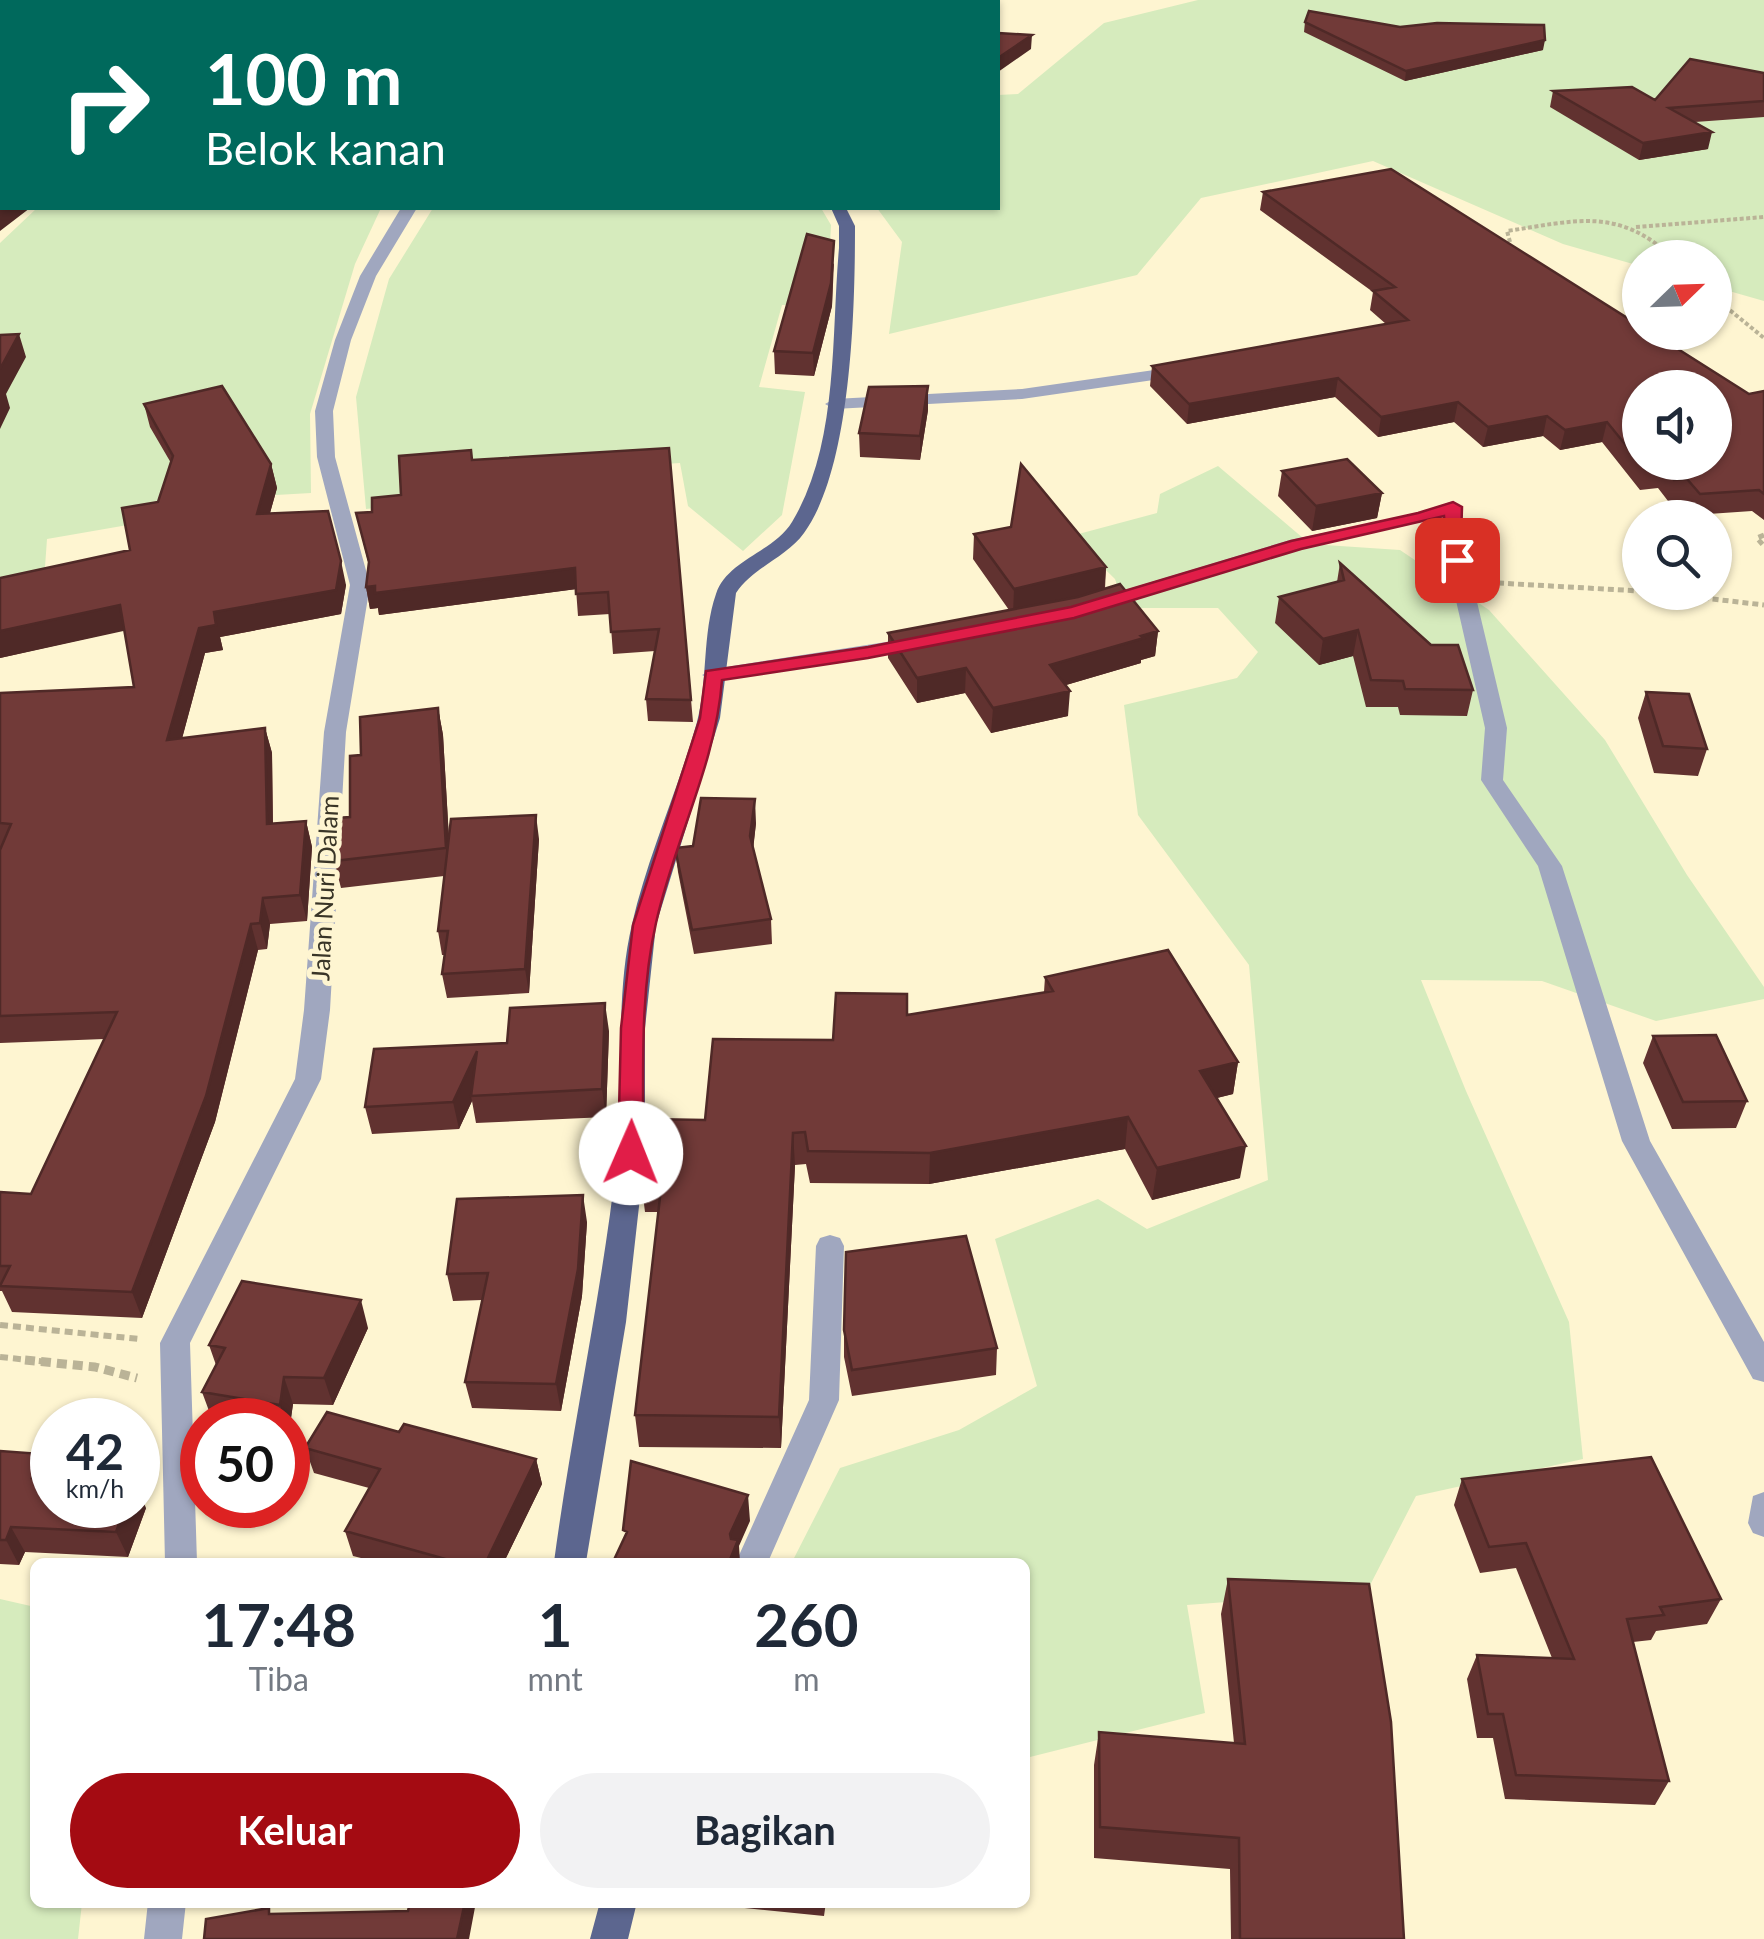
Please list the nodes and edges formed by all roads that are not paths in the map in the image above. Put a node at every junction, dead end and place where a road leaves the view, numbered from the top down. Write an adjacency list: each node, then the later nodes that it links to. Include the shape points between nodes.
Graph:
1 (407, 210): 12 (street, Jalan Nuri Dalam, via 368,276 324,411 326,457 360,585 335,732 317,1010 308,1079 175,1343)
2 (840, 210): 4 (main road, via 847,248)
3 (1204, 367): 4 (street, via 1022,394)
4 (834, 404): 7 (main road, via 802,524 782,549 729,587)
5 (1074, 612): 9 (street, via 1297,544 1453,507 1452,540 1496,728 1492,780 1550,866 1636,1140)
6 (942, 638): 7 (street)
7 (713, 676): 13 (main road, via 710,718 644,925 611,1322)
8 (830, 1246): 14 (street, via 824,1400)
9 (1764, 1370)
10 (1764, 1506): 11 (street)
11 (1764, 1522)
12 (182, 1558)
13 (571, 1558)
14 (754, 1558)
15 (166, 1908): 17 (street)
16 (618, 1908): 18 (main road)
17 (163, 1939)
18 (610, 1939)

